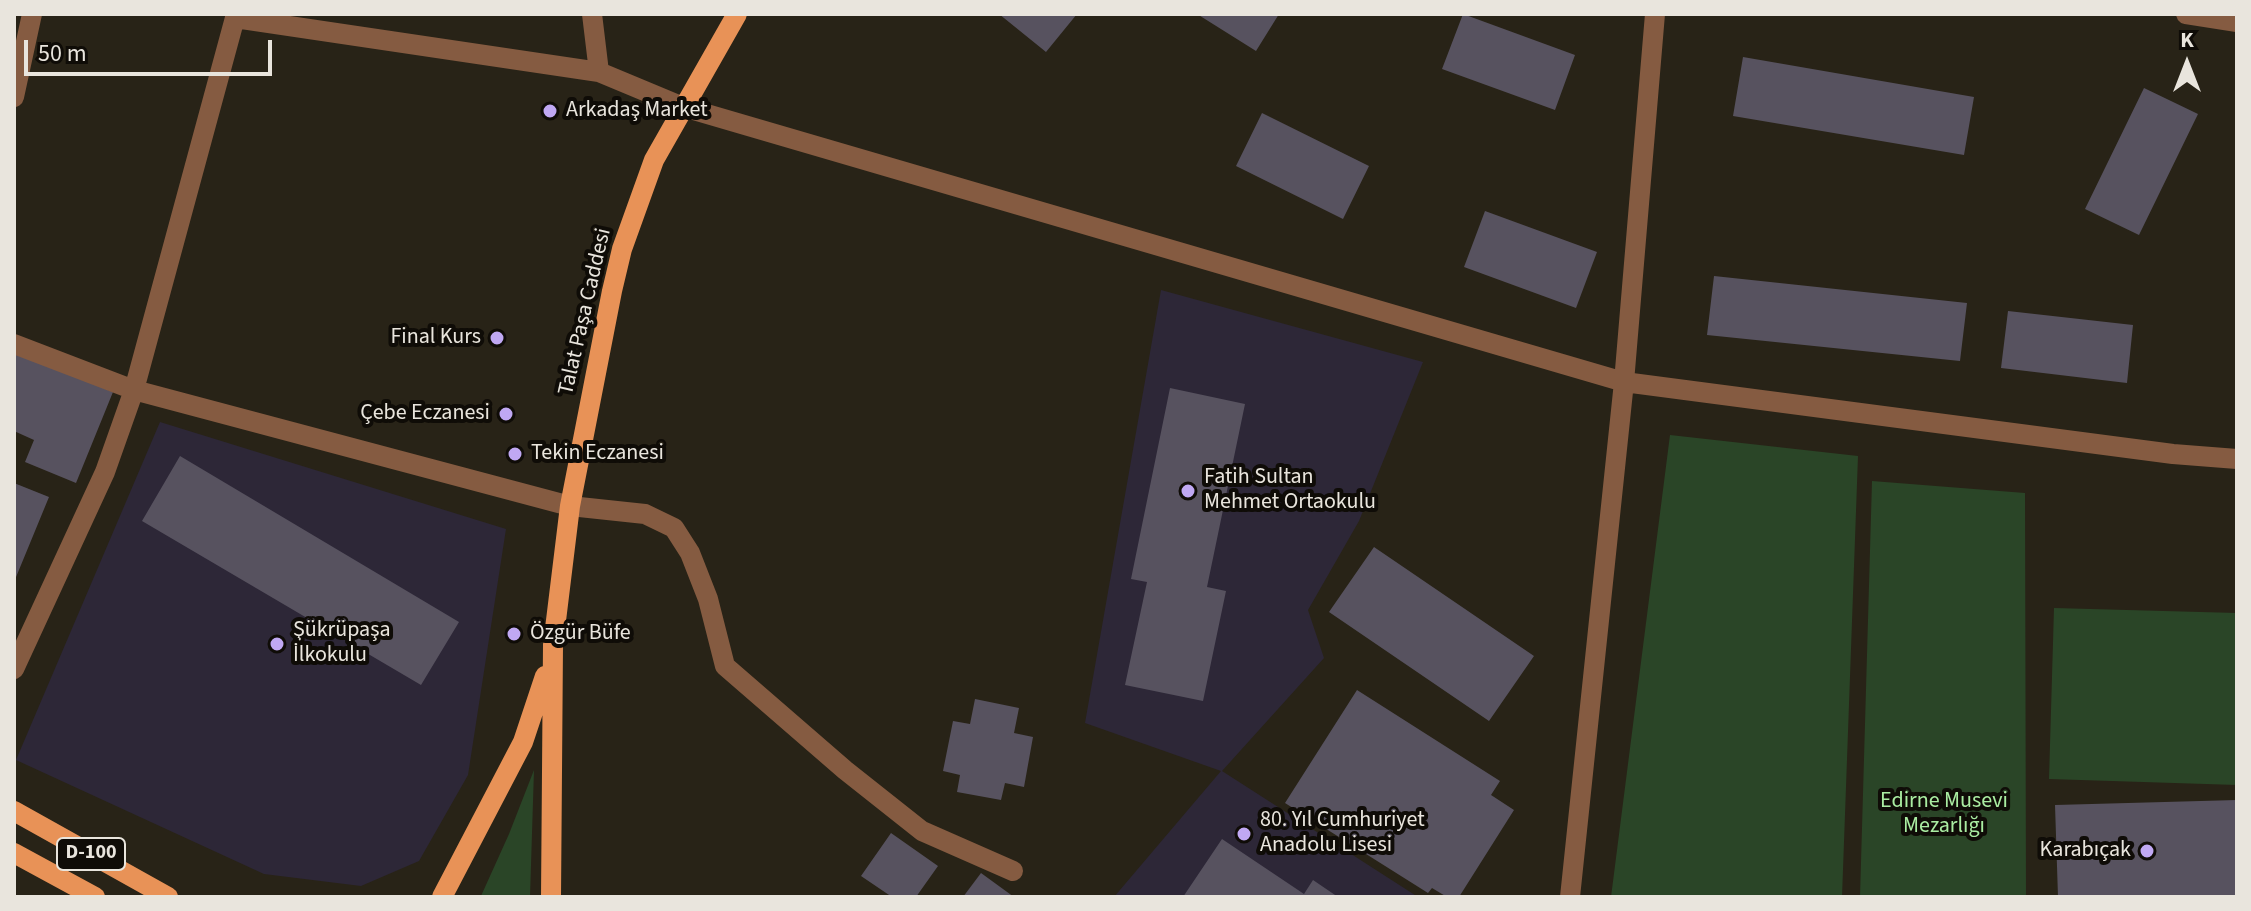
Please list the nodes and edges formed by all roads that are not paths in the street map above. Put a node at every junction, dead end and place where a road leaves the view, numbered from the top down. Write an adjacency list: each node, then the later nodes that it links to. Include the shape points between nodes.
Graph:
1 (32, 14): 9 (street)
2 (592, 14): 8 (street)
3 (737, 14): 10 (main road, Talat Paşa Caddesi)
4 (1655, 14): 12 (street)
5 (2186, 14): 7 (street)
6 (235, 16): 8 (street); 13 (street)
7 (2237, 22)
8 (599, 72): 10 (street)
9 (14, 97)
10 (683, 107): 12 (street); 15 (main road, Talat Paşa Caddesi, via 654,160 622,249)
11 (14, 344): 13 (street)
12 (1624, 382): 14 (street); 25 (street)
13 (134, 390): 15 (street); 17 (street, via 105,472)
14 (2237, 459)
15 (570, 506): 16 (main road, Talat Paşa Caddesi); 20 (street, via 645,514 674,528 708,599 725,666 922,831)
16 (553, 645): 23 (main road, Talat Paşa Caddesi, via 523,742); 24 (main road, Talat Paşa Caddesi)
17 (14, 669)
18 (14, 811): 22 (main road, D-100)
19 (14, 853): 21 (main road, D-100)
20 (1013, 871)
21 (95, 897)
22 (168, 897)
23 (442, 897)
24 (551, 897)
25 (1570, 897)

